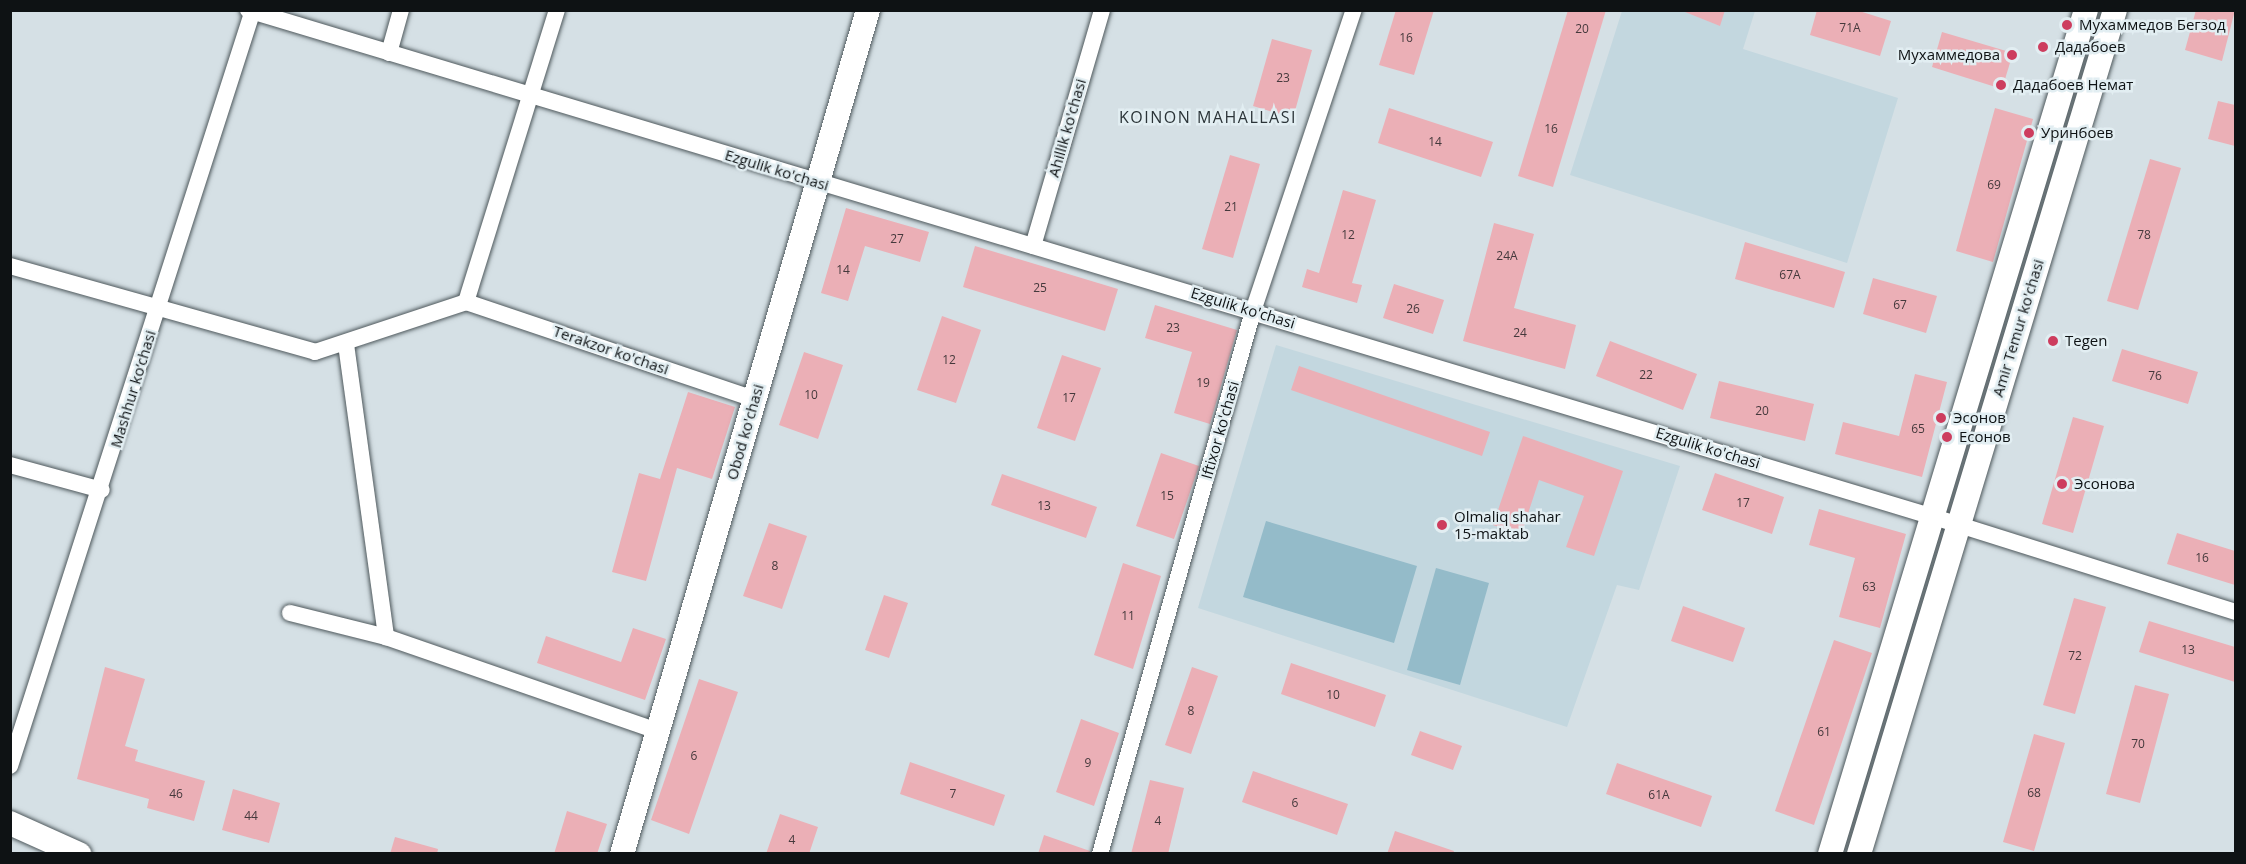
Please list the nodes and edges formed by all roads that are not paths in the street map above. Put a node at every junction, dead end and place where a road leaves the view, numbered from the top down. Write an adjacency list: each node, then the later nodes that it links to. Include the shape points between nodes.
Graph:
1 (401, 10): 9 (street)
2 (557, 10): 10 (street)
3 (868, 10): 11 (main road, Obod ko'chasi)
4 (1102, 10): 12 (street, Ahillik ko'chasi)
5 (1354, 10): 16 (street, Iftixor ko'chasi)
6 (2086, 10): 21 (main road, Amir Temur ko'chasi)
7 (2115, 10): 22 (main road, Amir Temur ko'chasi)
8 (251, 11): 9 (street, Ezgulik ko'chasi); 15 (street, Mashhur ko‘chasi)
9 (389, 53): 10 (street, Ezgulik ko'chasi)
10 (531, 96): 11 (street, Ezgulik ko'chasi); 14 (street)
11 (818, 183): 12 (street, Ezgulik ko'chasi); 18 (main road, Obod ko'chasi)
12 (1033, 246): 16 (street, Ezgulik ko'chasi)
13 (10, 266): 15 (street)
14 (466, 302): 17 (street); 18 (street, Terakzor ko'chasi)
15 (158, 308): 17 (street, via 315,352); 20 (street, Mashhur ko‘chasi)
16 (1253, 311): 21 (street, Ezgulik ko'chasi); 31 (street, Iftixor ko'chasi)
17 (346, 344): 25 (street)
18 (755, 399): 26 (main road, Obod ko'chasi)
19 (10, 465): 20 (street)
20 (102, 490): 27 (street, Mashhur ko‘chasi)
21 (1934, 517): 22 (street, Ezgulik ko'chasi); 32 (main road, Amir Temur ko'chasi)
22 (1958, 524): 23 (street, Ezgulik ko'chasi); 33 (main road, Amir Temur ko'chasi)
23 (2235, 612)
24 (290, 613): 25 (street)
25 (386, 637): 26 (street)
26 (658, 731): 30 (main road, Obod ko'chasi)
27 (10, 766)
28 (10, 823): 29 (main road)
29 (79, 854)
30 (622, 854)
31 (1100, 854)
32 (1830, 854)
33 (1859, 854)

